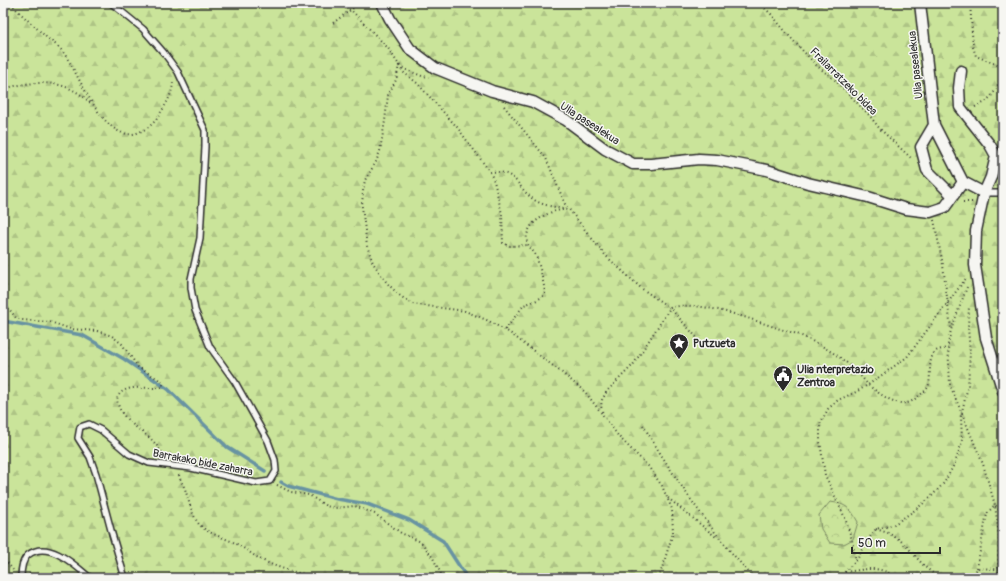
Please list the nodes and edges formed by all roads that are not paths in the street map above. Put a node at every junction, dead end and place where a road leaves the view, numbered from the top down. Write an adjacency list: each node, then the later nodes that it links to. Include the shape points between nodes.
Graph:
1 (111, 3): 13 (lane, Barrakako bide zaharra, via 143,29 164,52 178,72 204,130 200,238 192,268 191,288 195,310 210,347 236,382 268,441 276,471 270,481 256,483 191,468 149,463 129,454 101,430 89,424 80,427 78,438 90,457 96,474)
2 (382, 3): 9 (street, Ulia pasealekua, via 410,49 435,68 492,91 533,102 566,120 604,149 633,164 717,160 767,170 906,209 930,212 945,207)
3 (920, 3): 5 (street, Ulia pasealekua)
4 (961, 71): 7 (street, via 960,107 996,156)
5 (934, 125): 6 (street, Ulia pasealekua); 9 (street, via 921,148 927,170)
6 (963, 182): 7 (street); 9 (street)
7 (984, 192): 8 (lane); 10 (street, via 976,231 975,265 986,338)
8 (1003, 194)
9 (953, 196)
10 (1003, 391)
11 (21, 578): 12 (lane, via 25,558 33,551 45,549 68,559)
12 (90, 578)
13 (125, 578)

